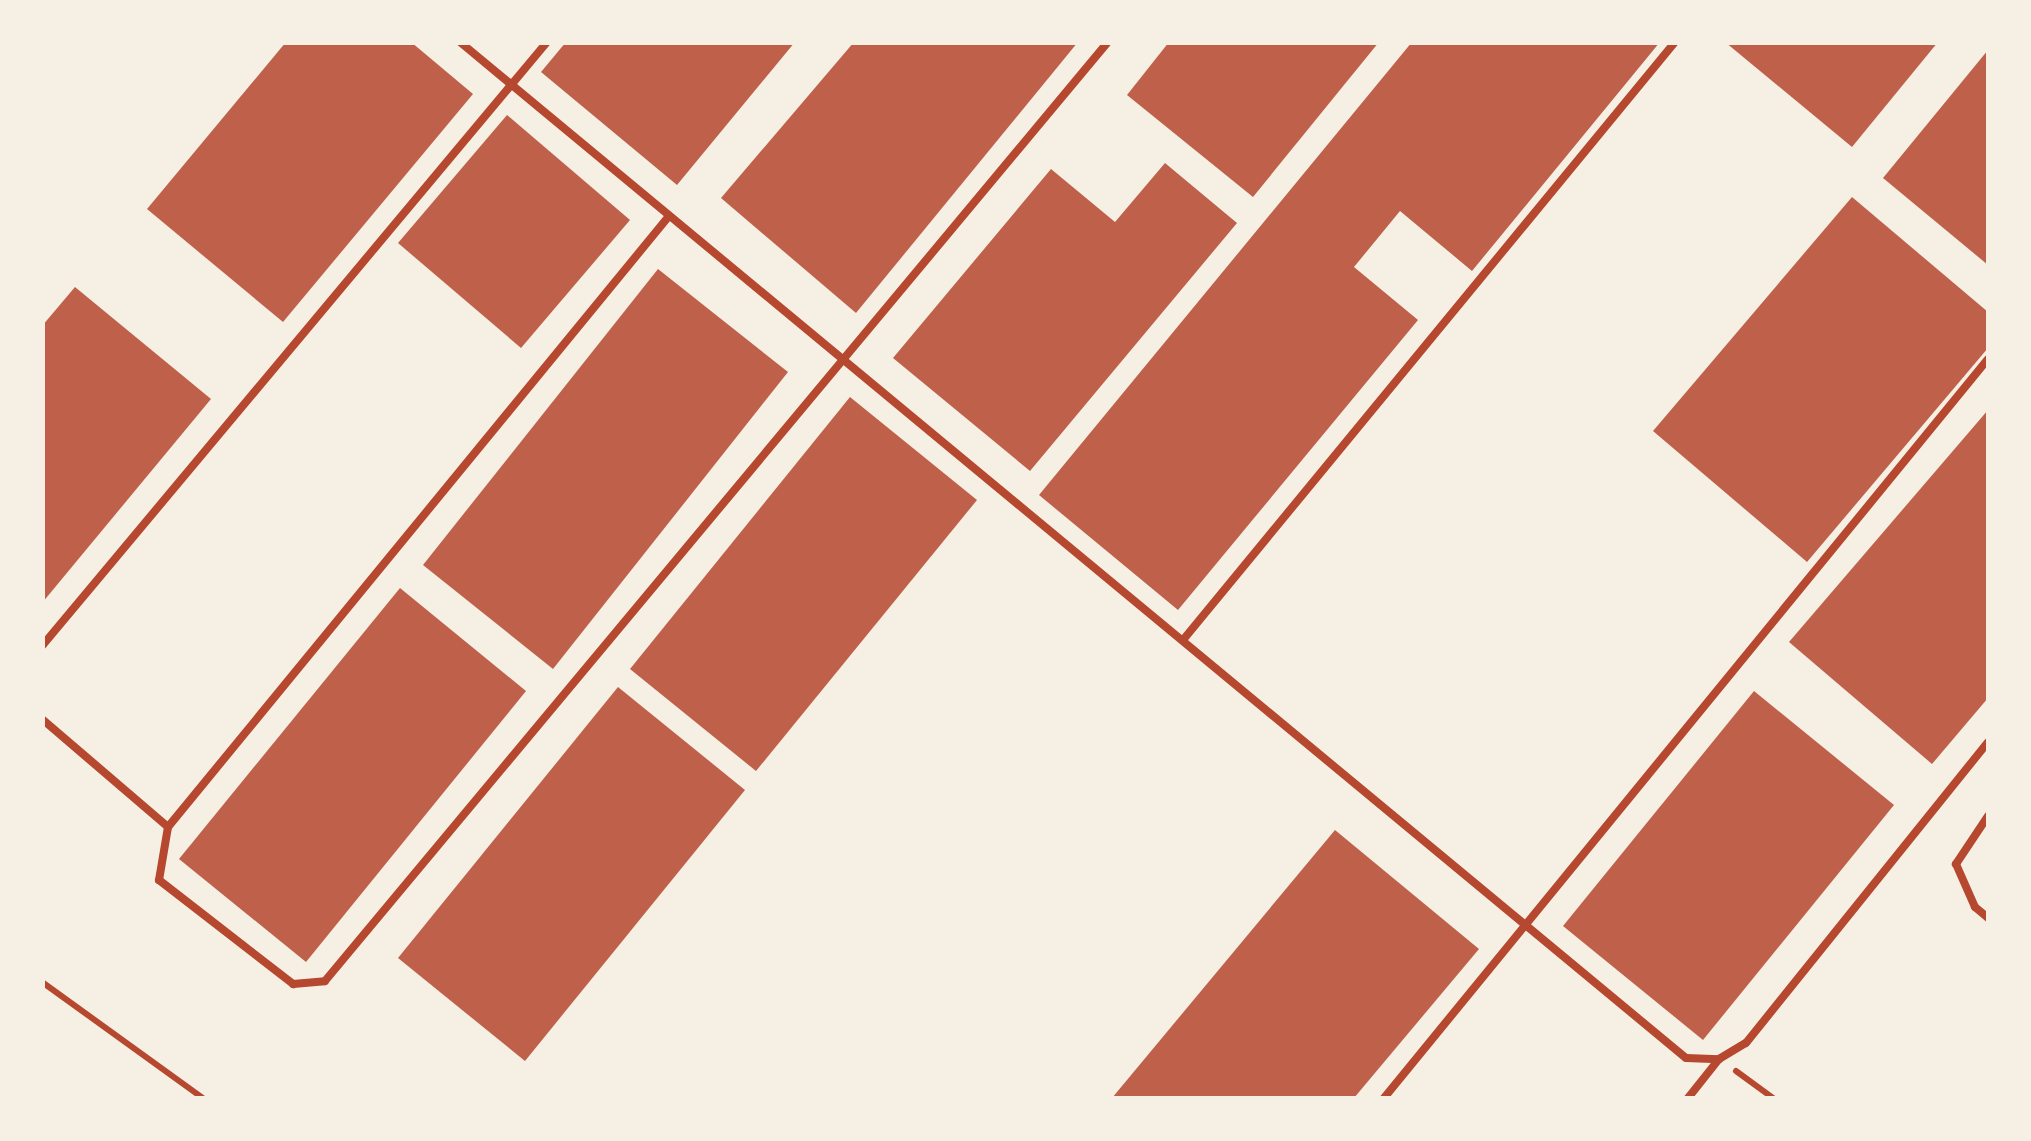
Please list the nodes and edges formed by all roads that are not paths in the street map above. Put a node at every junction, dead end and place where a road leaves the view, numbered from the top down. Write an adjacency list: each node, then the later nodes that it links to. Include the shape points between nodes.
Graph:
1 (460, 42): 5 (lane)
2 (548, 42): 5 (lane)
3 (1108, 42): 7 (lane)
4 (1675, 42): 9 (lane)
5 (512, 85): 6 (lane); 10 (lane)
6 (669, 216): 7 (lane); 14 (lane)
7 (842, 358): 9 (lane); 14 (lane, via 325,981 292,984 159,880)
8 (1988, 359): 16 (lane)
9 (1183, 640): 16 (lane)
10 (42, 646)
11 (42, 719): 14 (lane)
12 (1988, 742): 17 (lane, via 1746,1043)
13 (1988, 816): 15 (lane, via 1956,864 1975,907)
14 (168, 827)
15 (1988, 918)
16 (1526, 925): 17 (lane, via 1686,1058); 18 (lane)
17 (1719, 1059): 19 (lane)
18 (1384, 1098)
19 (1688, 1098)

